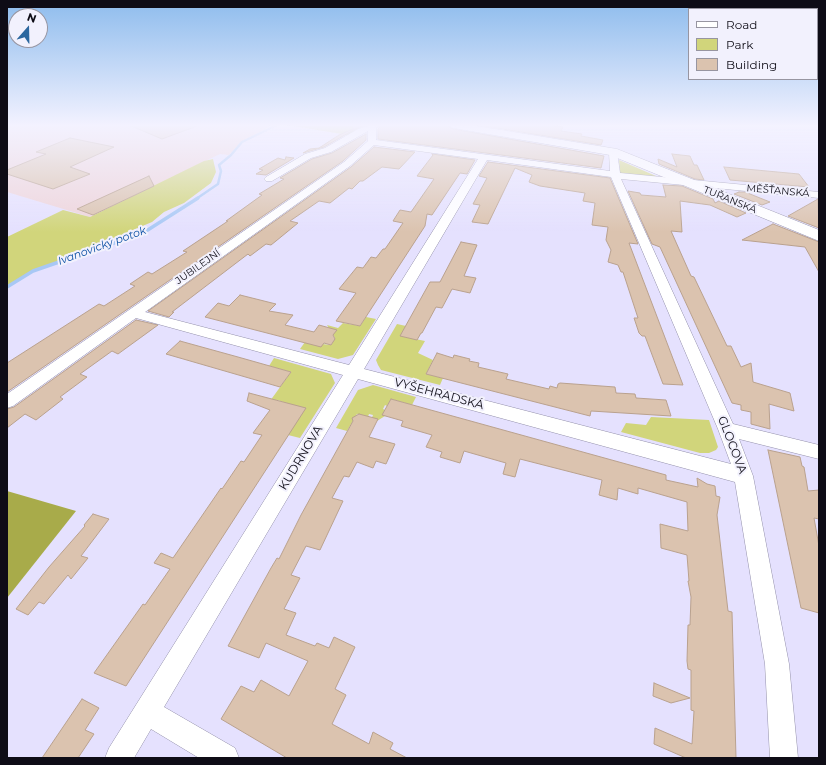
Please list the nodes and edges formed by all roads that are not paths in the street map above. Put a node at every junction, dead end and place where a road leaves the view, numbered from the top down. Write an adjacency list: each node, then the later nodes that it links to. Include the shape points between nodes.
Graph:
1 (300, 161): 8 (street)
2 (351, 161): 12 (street, JUBILEJNÍ)
3 (482, 161): 13 (street, KUDRNOVA)
4 (511, 161): 7 (street, MĚŠŤANSKÁ)
5 (614, 161): 7 (street, GLOCOVA)
6 (635, 161): 9 (main road, TUŘANSKÁ)
7 (615, 175): 9 (street, MĚŠŤANSKÁ); 15 (street, GLOCOVA)
8 (269, 179)
9 (690, 183): 10 (street, MĚŠŤANSKÁ); 11 (main road, TUŘANSKÁ)
10 (819, 195)
11 (819, 236)
12 (133, 313): 13 (street, VYŠEHRADSKÁ); 14 (street, JUBILEJNÍ)
13 (354, 372): 17 (street, VYŠEHRADSKÁ); 18 (street, KUDRNOVA)
14 (7, 402)
15 (727, 430): 16 (street); 17 (street, GLOCOVA)
16 (819, 452)
17 (744, 476): 21 (street, GLOCOVA, via 777,664)
18 (147, 712): 19 (street, KUDRNOVA); 20 (street)
19 (119, 758)
20 (225, 758)
21 (784, 758)

